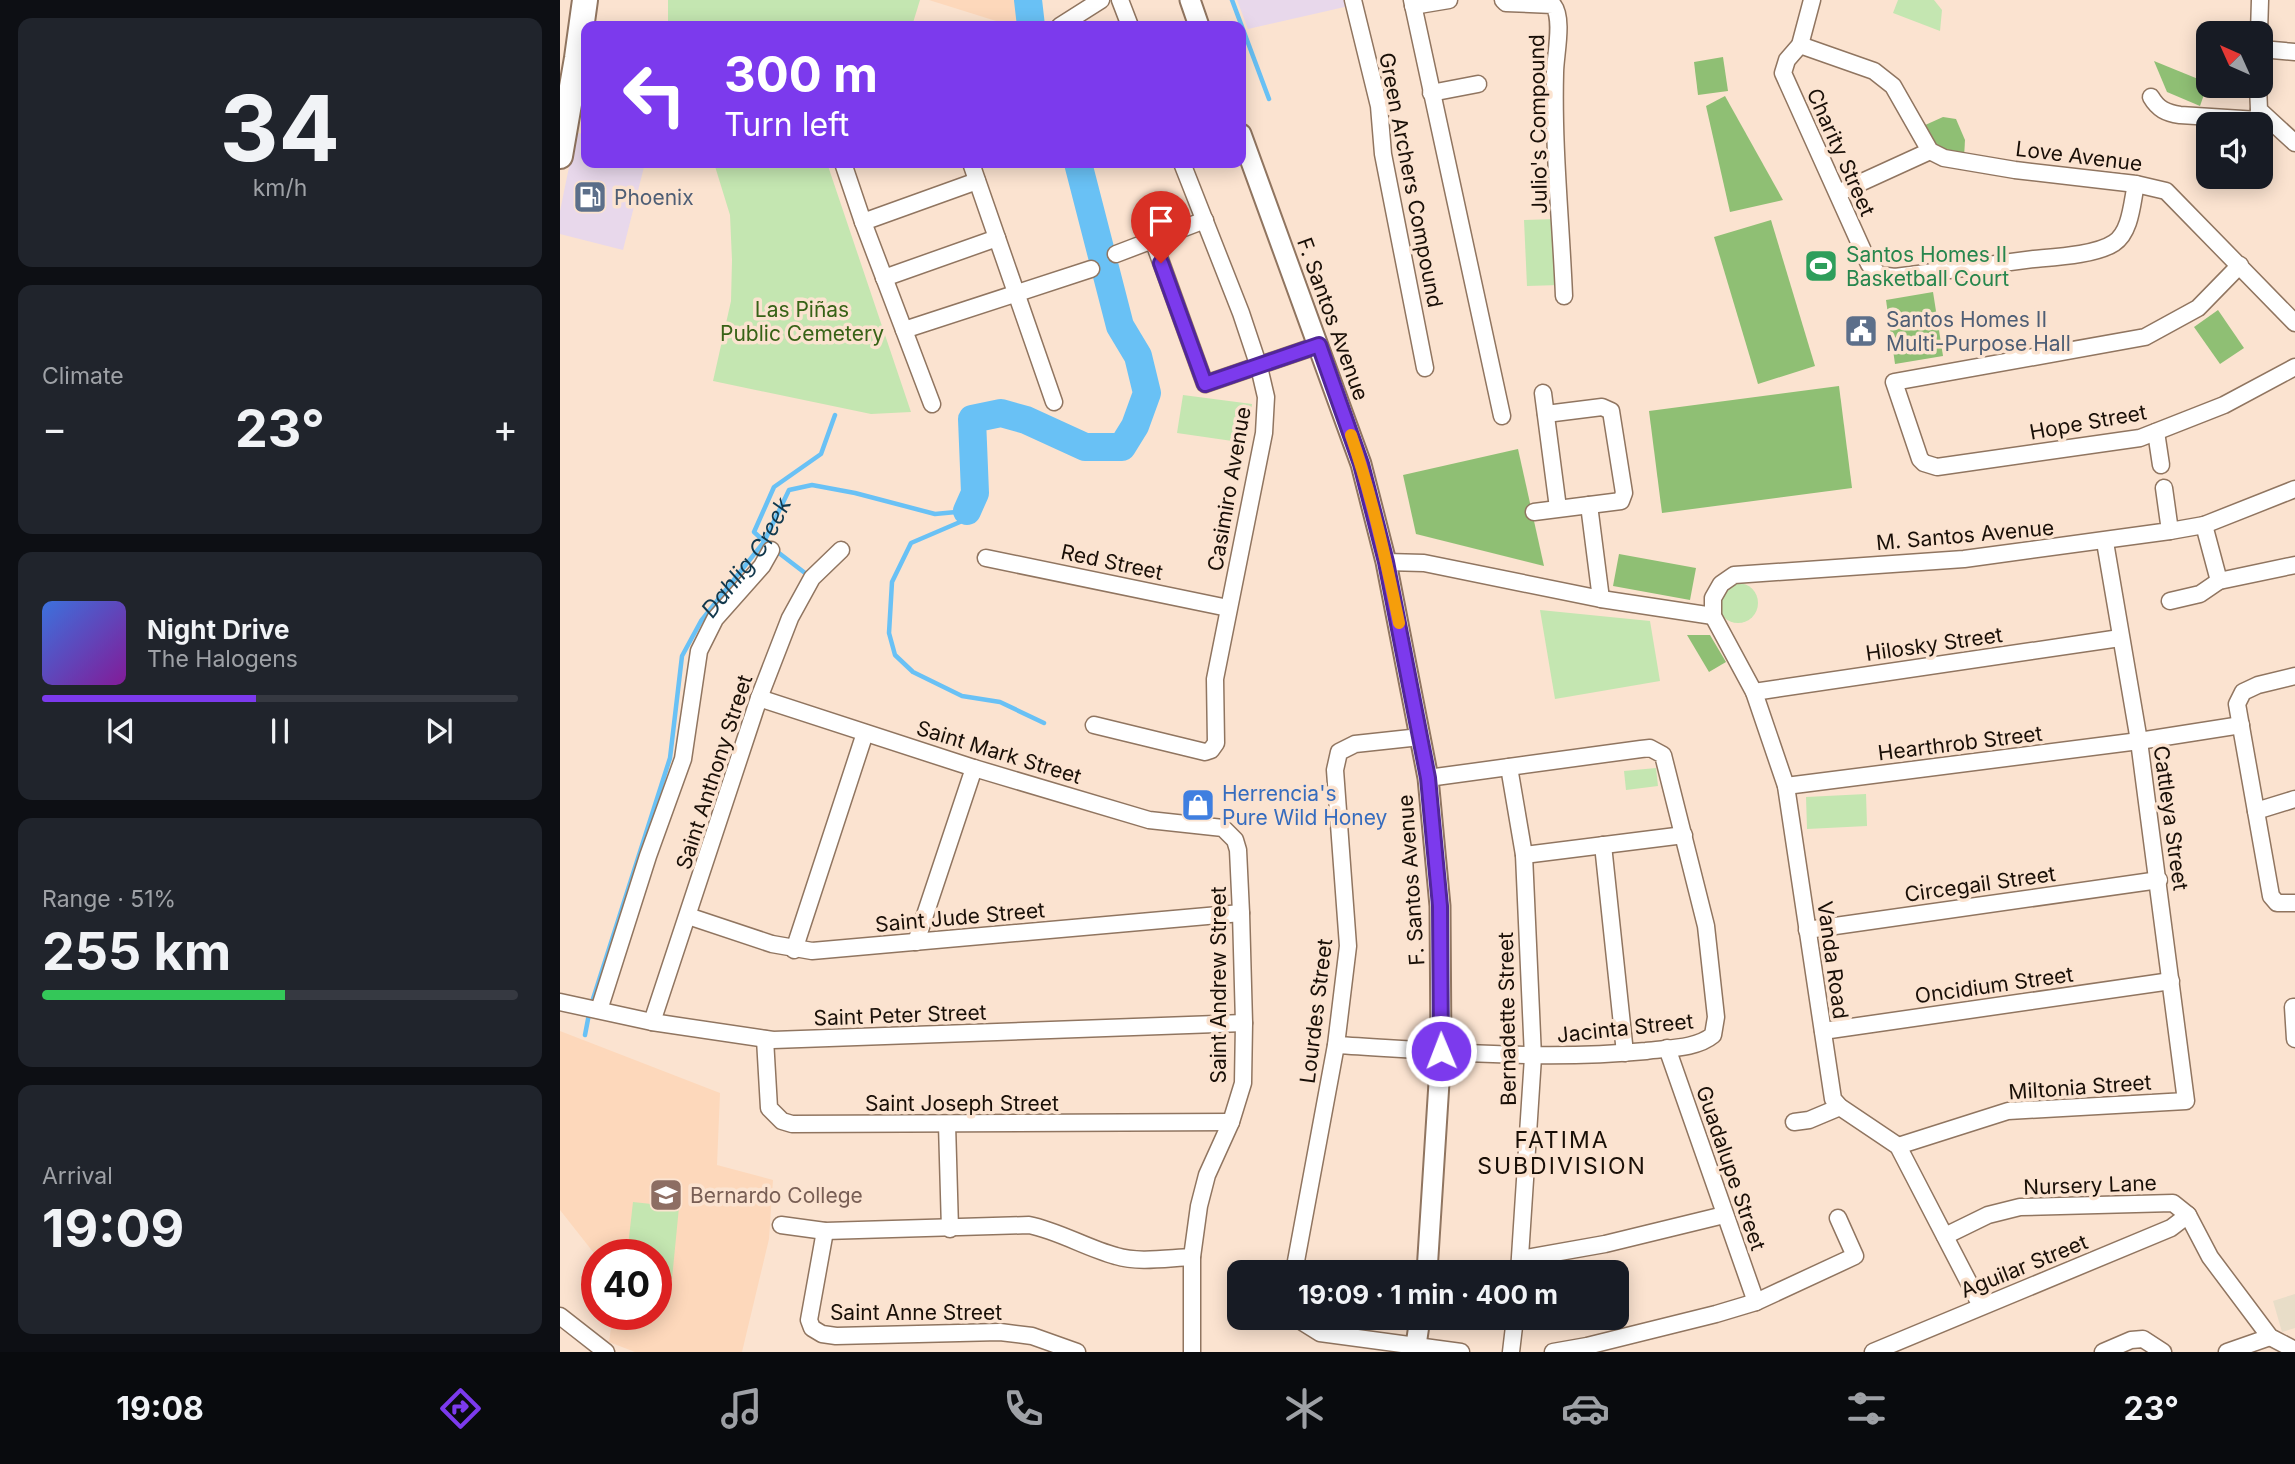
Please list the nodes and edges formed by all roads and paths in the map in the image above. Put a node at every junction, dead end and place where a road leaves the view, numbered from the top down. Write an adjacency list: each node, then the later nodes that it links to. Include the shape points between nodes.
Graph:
1 (584, 0): 11 (main road)
2 (1101, 0): 12 (street)
3 (1120, 0): 13 (street)
4 (1189, 0): 14 (street)
5 (1353, 0): 50 (street, Green Archers Compound, via 1379,106 1383,154)
6 (1449, 0): 10 (street)
7 (1503, 0): 44 (street, Julio's Compound, via 1553,5 1558,14 1556,143)
8 (1812, 0): 17 (street)
9 (2260, 0): 15 (street)
10 (1413, 3): 21 (street)
11 (581, 21)
12 (1068, 21)
13 (1128, 21)
14 (1197, 21)
15 (2259, 21)
16 (581, 25): 28 (main road)
17 (1800, 45): 27 (street, via 1874,71 1893,86); 34 (street, Charity Street, via 1783,73)
18 (2273, 50): 19 (street)
19 (2295, 52)
20 (1478, 84): 21 (street)
21 (1431, 93): 55 (street)
22 (2151, 97): 24 (street, via 2157,107 2180,115 2258,120)
23 (2258, 98): 24 (street)
24 (2259, 110): 25 (street)
25 (2295, 143)
26 (1246, 148): 47 (street, F. Santos Avenue)
27 (1930, 151): 33 (street, Love Avenue, via 1944,158 2015,170); 34 (street)
28 (560, 156)
29 (846, 168): 36 (street)
30 (973, 168): 32 (street)
31 (1184, 168): 35 (street, Casimiro Avenue)
32 (978, 181): 36 (street); 37 (street)
33 (2136, 184): 34 (street, Charity Street, via 2122,235 2104,247 1887,278 1869,264); 40 (street, Love Avenue, via 2166,191)
34 (1838, 193)
35 (1205, 220): 38 (street); 48 (street, Casimiro Avenue)
36 (863, 222): 42 (street)
37 (997, 238): 42 (street); 43 (street)
38 (1153, 240): 39 (street); 48 (street, via 1203,382 1207,385)
39 (1116, 254)
40 (2241, 265): 45 (street, Love Avenue); 56 (street, Hope Street, via 2198,309 2145,337 1894,382 1920,459 1937,467)
41 (1091, 269): 43 (street)
42 (884, 278): 46 (street)
43 (1016, 293): 46 (street); 52 (street)
44 (1563, 296)
45 (2295, 323)
46 (904, 330): 53 (street)
47 (1319, 345): 48 (street); 69 (street, F. Santos Avenue, via 1361,464)
48 (1259, 367): 74 (street, Casimiro Avenue, via 1266,397 1264,433)
49 (2295, 367): 56 (street, Hope Street, via 2224,405)
50 (1425, 368)
51 (1543, 393): 54 (street)
52 (1054, 402)
53 (932, 404)
54 (1546, 414): 60 (street, via 1602,407 1613,414 1623,498); 61 (street)
55 (1502, 416)
56 (2157, 432): 57 (street)
57 (2161, 466)
58 (2164, 488): 64 (street)
59 (2295, 489): 63 (street, M. Santos Avenue)
60 (1589, 505): 61 (street); 72 (street)
61 (1558, 508): 62 (street)
62 (1534, 513)
63 (2204, 525): 64 (street, M. Santos Avenue); 71 (street)
64 (2170, 531): 65 (street, M. Santos Avenue)
65 (2105, 542): 75 (street, M. Santos Avenue, via 1964,559 1734,575 1721,584 1713,598); 76 (street, Cattleya Street)
66 (771, 550): 105 (street, via 715,619 699,651 683,759)
67 (841, 550): 79 (street, Saint Anthony Street, via 812,578 790,618)
68 (986, 558): 74 (street, Red Street)
69 (1386, 562): 72 (street, via 1424,563); 83 (street, F. Santos Avenue)
70 (2295, 565): 71 (street)
71 (2219, 581): 73 (street, via 2200,594)
72 (1601, 600): 75 (street)
73 (2170, 601)
74 (1228, 608): 80 (street, Casimiro Avenue, via 1215,679 1216,743 1211,750)
75 (1713, 616): 78 (street, Vanda Road)
76 (2120, 638): 78 (street, Hilosky Street); 84 (street, Cattleya Street)
77 (2295, 676): 81 (street, via 2243,692 2237,704)
78 (1754, 692): 88 (street, Vanda Road)
79 (759, 698): 82 (street, Saint Mark Street); 98 (street, Saint Anthony Street)
80 (1094, 725)
81 (2241, 725): 84 (street, Hearthrob Street); 90 (street)
82 (865, 733): 86 (street, Saint Mark Street); 101 (street)
83 (1420, 737): 87 (street, F. Santos Avenue); 111 (street, Lourdes Street, via 1355,744 1339,752 1335,771 1348,946)
84 (2140, 741): 88 (street, Hearthrob Street); 95 (street, Cattleya Street)
85 (1509, 767): 87 (street); 92 (street, via 1641,749 1658,751 1667,762); 94 (street, Bernadette Street)
86 (974, 768): 91 (street, Saint Mark Street, via 1149,820 1223,828); 100 (street)
87 (1428, 778): 113 (street, F. Santos Avenue, via 1440,906)
88 (1786, 786): 99 (street, Vanda Road)
89 (2295, 799): 90 (street)
90 (2256, 811): 96 (street, via 2271,896 2277,902)
91 (1229, 833): 97 (street, Saint Andrew Street, via 1238,850)
92 (1684, 835): 93 (street); 112 (street, Jacinta Street, via 1706,926 1716,1027 1706,1040)
93 (1604, 845): 94 (street); 114 (street)
94 (1524, 855): 115 (street, Bernadette Street)
95 (2159, 880): 99 (street, Circegail Street); 102 (street, Cattleya Street)
96 (2295, 903)
97 (1241, 913): 100 (street, Saint Jude Street); 107 (street, Saint Andrew Street)
98 (688, 916): 101 (street, Saint Jude Street); 106 (street, Saint Anthony Street)
99 (1807, 930): 108 (street, Vanda Road)
100 (916, 942): 101 (street, Saint Jude Street)
101 (794, 950)
102 (2171, 981): 108 (street, Oncidium Street); 116 (street, Cattleya Street)
103 (560, 1002): 105 (street, Saint Peter Street)
104 (2295, 1007): 110 (street)
105 (598, 1010): 106 (street, Saint Peter Street)
106 (652, 1022): 109 (street, Saint Peter Street)
107 (1244, 1023): 109 (street, Saint Peter Street); 118 (street, Saint Andrew Street, via 1243,1083)
108 (1823, 1031): 117 (street, Vanda Road, via 1830,1091)
109 (765, 1039): 120 (street, Saint Joseph Street, via 767,1099 782,1121)
110 (2295, 1039)
111 (1336, 1045): 113 (street, Jacinta Street); 130 (street, Lourdes Street)
112 (1667, 1048): 114 (street, Jacinta Street); 123 (street, Guadalupe Street)
113 (1441, 1051): 115 (street, Jacinta Street); 131 (street, F. Santos Avenue)
114 (1625, 1053): 115 (street, Jacinta Street)
115 (1533, 1057): 132 (street, Bernadette Street)
116 (2186, 1101): 121 (street, Miltonia Street, via 2008,1111)
117 (1840, 1107): 119 (street); 121 (street)
118 (1231, 1122): 120 (street, Saint Joseph Street); 129 (street, Saint Andrew Street, via 1207,1175)
119 (1794, 1122)
120 (947, 1124): 126 (street)
121 (1898, 1146): 128 (street)
122 (2188, 1214): 128 (street, Nursery Lane, via 2167,1203 2021,1207 1988,1215); 135 (street, Aguilar Street, via 2171,1228); 141 (street, via 2210,1257)
123 (1724, 1215): 133 (street); 134 (street, Guadalupe Street)
124 (1838, 1217): 134 (street, via 1855,1256)
125 (781, 1225): 127 (street)
126 (950, 1228): 127 (street); 129 (street, via 1029,1225 1119,1257)
127 (825, 1231): 140 (street, Saint Anne Street, via 809,1311 812,1328 835,1336)
128 (1945, 1236): 135 (street)
129 (1192, 1257): 147 (street, Saint Andrew Street)
130 (1296, 1260)
131 (1428, 1260)
132 (1520, 1260)
133 (1540, 1260)
134 (1756, 1302): 150 (street)
135 (1981, 1306): 151 (street, Aguilar Street)
136 (560, 1316): 144 (street)
137 (1315, 1330): 142 (street)
138 (1418, 1330): 142 (street)
139 (1514, 1330): 149 (street)
140 (893, 1335): 145 (street); 146 (street, Saint Anne Street, via 1000,1332 1032,1336)
141 (2270, 1337): 143 (street); 154 (street)
142 (1416, 1349): 148 (street)
143 (2295, 1350)
144 (606, 1352)
145 (894, 1352)
146 (1077, 1352)
147 (1192, 1352)
148 (1461, 1352)
149 (1511, 1352)
150 (1553, 1352)
151 (1873, 1352)
152 (2104, 1352): 153 (street, via 2143,1339)
153 (2163, 1352)
154 (2227, 1352)

